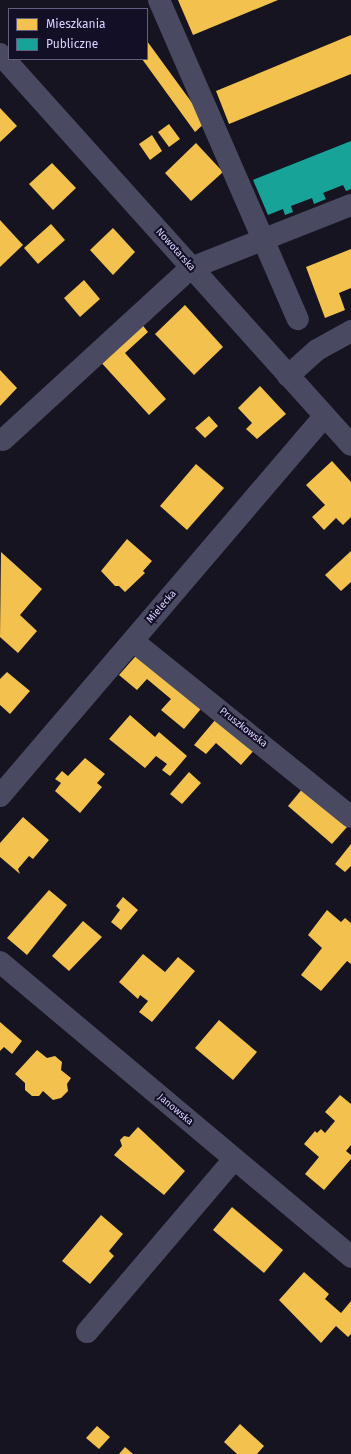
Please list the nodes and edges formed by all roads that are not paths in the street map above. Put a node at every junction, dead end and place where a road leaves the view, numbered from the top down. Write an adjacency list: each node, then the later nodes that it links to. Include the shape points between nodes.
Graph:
1 (159, 0): 4 (street)
2 (0, 54): 5 (street, Nowotarska)
3 (351, 205): 4 (street)
4 (264, 240): 5 (street); 6 (street)
5 (191, 268): 8 (street, Nowotarska); 10 (street)
6 (298, 319)
7 (351, 331): 8 (street, via 317,350)
8 (288, 376): 9 (street, Nowotarska)
9 (324, 417): 11 (street, Nowotarska); 12 (street, Mielecka)
10 (3, 440)
11 (351, 445)
12 (133, 641): 13 (street, Mielecka); 14 (street, Pruszkowska)
13 (0, 796)
14 (351, 817)
15 (0, 962): 16 (street, Janowska)
16 (234, 1159): 17 (street, Janowska); 18 (street)
17 (351, 1257)
18 (87, 1332)

